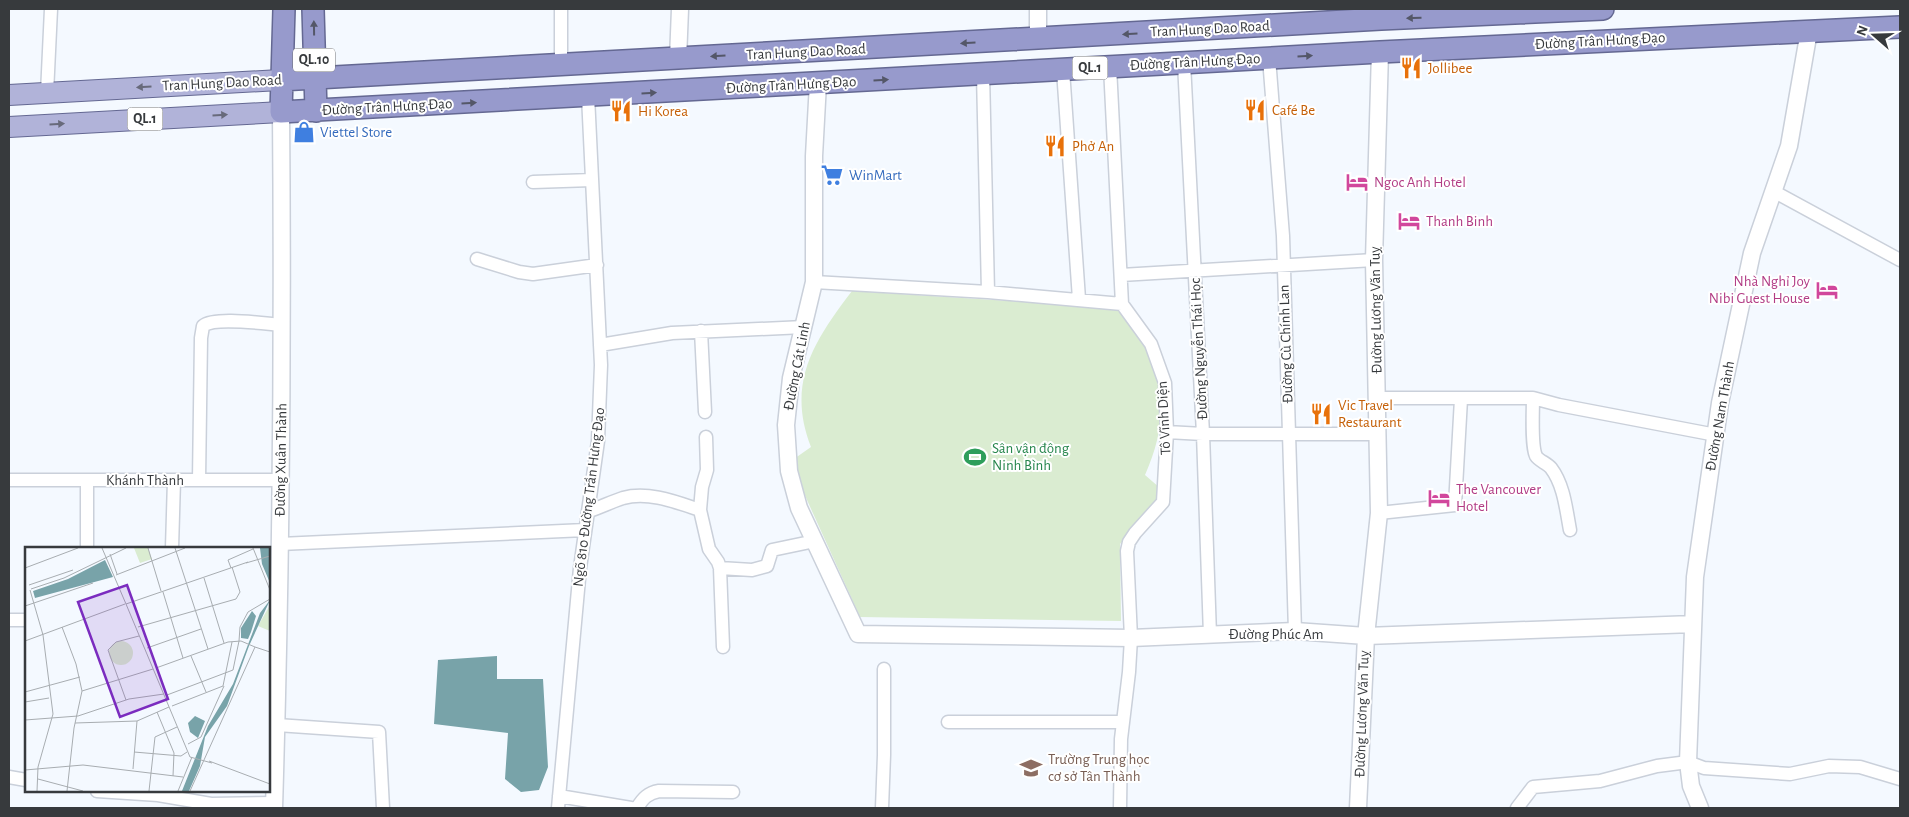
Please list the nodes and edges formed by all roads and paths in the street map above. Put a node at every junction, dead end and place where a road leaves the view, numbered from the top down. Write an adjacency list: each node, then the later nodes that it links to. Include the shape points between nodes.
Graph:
1 (51, 9): 25 (street)
2 (284, 9): 23 (highway, QL.10)
3 (313, 9): 22 (highway, QL.10, one-way to 3)
4 (561, 9): 18 (street)
5 (680, 9): 16 (street)
6 (1038, 9): 13 (street)
7 (1287, 9): 10 (highway)
8 (1593, 9): 9 (highway, Tran Hung Dao Road / QL.1, one-way to 9)
9 (1381, 19): 10 (highway, Tran Hung Dao Road / QL.1); 14 (highway)
10 (1245, 27): 13 (highway, Tran Hung Dao Road / QL.1, one-way to 13)
11 (1900, 27): 12 (highway, Đường Trân Hưng Đạo / QL.1)
12 (1809, 31): 14 (highway, Đường Trân Hưng Đạo / QL.1); 33 (street, Đường Nam Thành, via 1789,146)
13 (1038, 39): 16 (highway, Tran Hung Dao Road / QL.1, one-way to 16)
14 (1380, 52): 15 (highway, Đường Trân Hưng Đạo / QL.1, one-way to 14); 35 (street, Đường Lương Văn Tuỵ)
15 (1270, 58): 17 (highway, Đường Trân Hưng Đạo / QL.1); 38 (street, Đường Cù Chính Lan)
16 (678, 59): 18 (highway, Tran Hung Dao Road / QL.1)
17 (1184, 63): 19 (highway, Đường Trân Hưng Đạo / QL.1); 39 (street, Đường Nguyễn Thái Học)
18 (560, 65): 22 (highway, Tran Hung Dao Road / QL.1)
19 (1110, 67): 20 (highway, Đường Trân Hưng Đạo / QL.1); 40 (street)
20 (1063, 70): 21 (highway, Đường Trân Hưng Đạo / QL.1); 43 (street)
21 (983, 74): 24 (highway, Đường Trân Hưng Đạo / QL.1, one-way to 21); 42 (street)
22 (315, 79): 23 (highway, Tran Hung Dao Road / QL.1); 28 (highway, QL.10)
23 (280, 80): 25 (main road, Tran Hung Dao Road / QL.1, one-way to 25); 29 (highway)
24 (818, 83): 27 (highway, Đường Trân Hưng Đạo / QL.1, one-way to 24); 41 (street, Đường Cát Linh, via 814,156)
25 (47, 93): 26 (main road, Tran Hung Dao Road / QL.1)
26 (9, 95)
27 (588, 96): 28 (highway, Đường Trân Hưng Đạo / QL.1, one-way to 27); 31 (street, Ngõ 810 Đường Trần Hưng Đạo)
28 (316, 111): 29 (highway, Đường Trân Hưng Đạo / QL.1)
29 (281, 112): 30 (main road, Tran Hung Dao Road / QL.1, one-way to 29); 45 (street, Đường Xuân Thành)
30 (9, 127)
31 (592, 180): 32 (street); 37 (street, Ngõ 810 Đường Trần Hưng Đạo)
32 (533, 182)
33 (1773, 191): 36 (street); 57 (street, Đường Nam Thành, via 1752,253)
34 (477, 259): 37 (street, via 532,274)
35 (1374, 260): 38 (street); 49 (street, Đường Lương Văn Tuỵ)
36 (1900, 260)
37 (597, 265): 48 (street, Ngõ 810 Đường Trần Hưng Đạo)
38 (1284, 265): 39 (street); 55 (street, Đường Cù Chính Lan)
39 (1195, 271): 40 (street); 54 (street, Đường Nguyễn Thái Học)
40 (1121, 275): 44 (street)
41 (814, 282): 42 (street); 46 (street, Đường Cát Linh)
42 (988, 292): 43 (street)
43 (1079, 299): 44 (street)
44 (1122, 304): 53 (street, Tô Vĩnh Diện, via 1151,344 1165,383)
45 (283, 325): 62 (street, via 236,321 204,326 201,338); 63 (street, Đường Xuân Thành)
46 (804, 327): 47 (street); 69 (street, Đường Cát Linh, via 791,378 786,425 789,471 799,508)
47 (701, 331): 48 (street); 52 (street)
48 (600, 345): 64 (street, Ngõ 810 Đường Trần Hưng Đạo, via 598,441)
49 (1377, 398): 51 (street); 56 (street, Đường Lương Văn Tuỵ)
50 (1533, 398): 51 (street); 57 (street); 68 (street, via 1536,456 1550,466 1557,478)
51 (1461, 399): 66 (street, via 1455,506)
52 (705, 412)
53 (1167, 432): 54 (street); 82 (street, Tô Vĩnh Diện, via 1163,502 1135,533 1127,551)
54 (1203, 434): 55 (street); 80 (street, Đường Nguyễn Thái Học)
55 (1289, 434): 56 (street); 78 (street, Đường Cù Chính Lan)
56 (1378, 434): 66 (street, Đường Lương Văn Tuỵ)
57 (1716, 435): 77 (street, Đường Nam Thành, via 1695,577)
58 (706, 437): 65 (street, via 708,470 702,487)
59 (9, 480): 60 (street, Khánh Thành)
60 (86, 480): 61 (street, Khánh Thành); 71 (street)
61 (174, 480): 62 (street, Khánh Thành); 72 (street)
62 (199, 480): 63 (street, Khánh Thành)
63 (282, 480): 70 (street, Đường Xuân Thành)
64 (590, 510): 65 (street, via 624,498 643,496 674,501); 67 (street, Ngõ 810 Đường Trần Hưng Đạo)
65 (700, 510): 73 (street, via 709,549)
66 (1379, 513): 81 (street, Đường Lương Văn Tuỵ)
67 (585, 530): 70 (street); 95 (street, Ngõ 810 Đường Trần Hưng Đạo)
68 (1570, 530)
69 (815, 541): 73 (street, via 772,550 767,566 752,570); 79 (street, Đường Cát Linh)
70 (280, 544): 76 (street, Đường Xuân Thành)
71 (87, 547)
72 (172, 547)
73 (720, 568): 83 (street)
74 (9, 620): 75 (street)
75 (25, 620)
76 (274, 624): 87 (street, Đường Xuân Thành)
77 (1693, 624): 81 (street, Đường Phúc Am); 88 (street, Đường Nam Thành)
78 (1295, 631): 80 (street, Đường Phúc Am); 81 (street, Đường Phúc Am)
79 (858, 634): 82 (street, Đường Phúc Am)
80 (1210, 634): 82 (street, Đường Phúc Am)
81 (1366, 636): 102 (street, Đường Lương Văn Tuỵ)
82 (1131, 638): 86 (street, Tô Vĩnh Diện)
83 (723, 647)
84 (884, 669): 100 (street)
85 (948, 722): 86 (street)
86 (1123, 722): 101 (street, Tô Vĩnh Diện)
87 (277, 725): 96 (street, Đường Xuân Thành); 97 (street, via 379,732)
88 (1688, 762): 90 (street, via 1704,768 1790,774 1829,766 1860,767); 103 (street, via 1656,766 1600,781 1533,787); 104 (street, Đường Nam Thành, via 1691,786)
89 (9, 777): 91 (street)
90 (1900, 779)
91 (25, 780)
92 (113, 792): 94 (street)
93 (733, 792): 99 (street, via 651,792)
94 (185, 795): 96 (street, via 211,804)
95 (558, 802): 98 (street)
96 (274, 806)
97 (384, 808)
98 (631, 808)
99 (637, 808)
100 (882, 808)
101 (1120, 808)
102 (1358, 808)
103 (1517, 808)
104 (1700, 808)

